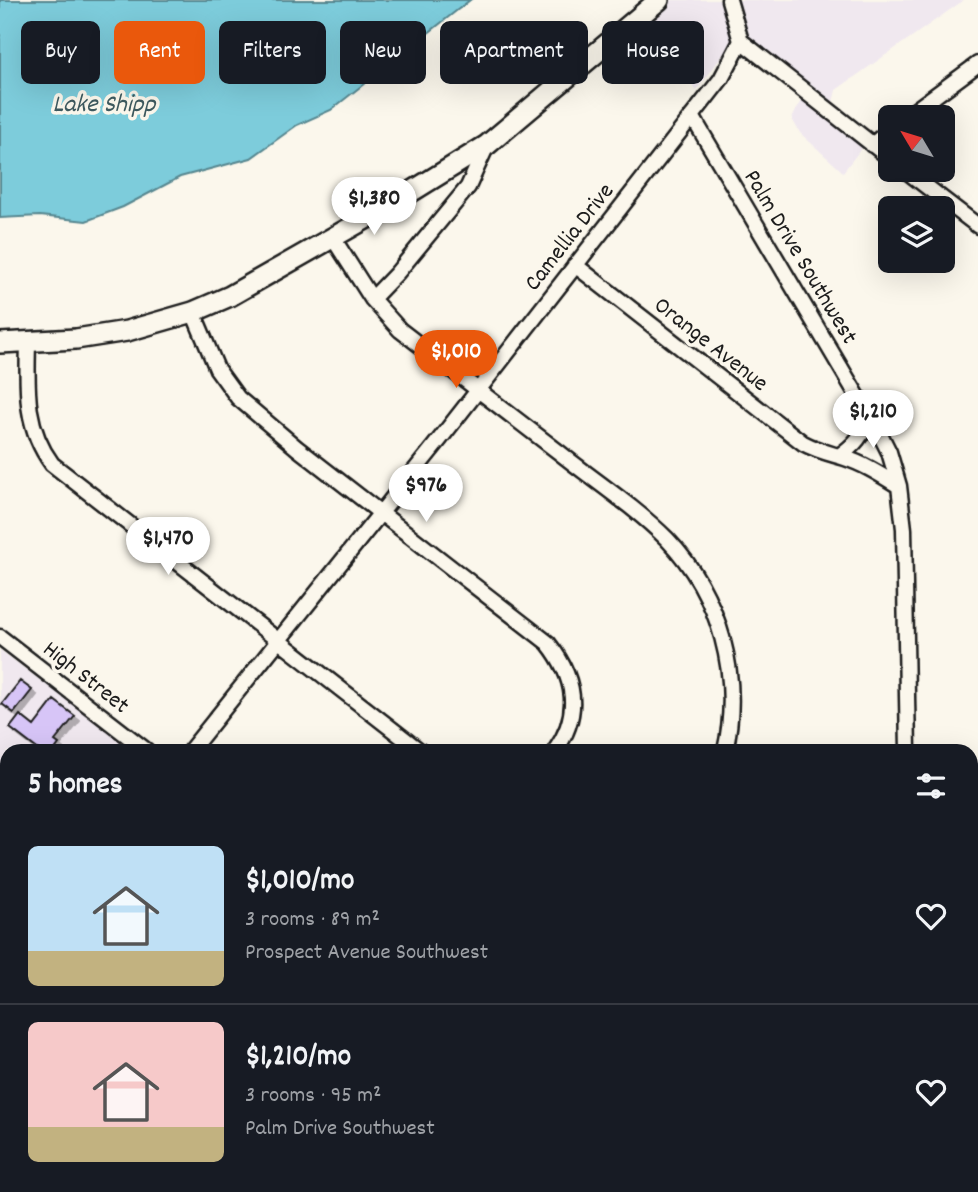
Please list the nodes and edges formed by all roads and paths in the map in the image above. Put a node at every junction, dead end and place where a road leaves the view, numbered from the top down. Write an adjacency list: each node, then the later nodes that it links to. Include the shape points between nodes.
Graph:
1 (659, 0): 8 (street)
2 (729, 0): 3 (street)
3 (741, 41): 6 (street, Camellia Drive, via 721,79); 9 (street)
4 (978, 64): 5 (street)
5 (922, 105)
6 (692, 116): 14 (street, Camellia Drive); 20 (street, Palm Drive Southwest)
7 (878, 140): 9 (street)
8 (487, 145): 13 (street); 15 (street, via 468,187)
9 (872, 145): 10 (street)
10 (878, 149)
11 (922, 182): 12 (street)
12 (975, 219)
13 (333, 238): 15 (street); 16 (street)
14 (575, 265): 19 (street, Camellia Drive); 21 (street, Orange Avenue, via 803,443)
15 (372, 299): 19 (street, via 400,330)
16 (193, 312): 17 (street, via 114,334); 23 (street, via 217,369 238,398)
17 (28, 342): 18 (street); 25 (street, via 31,422 52,464)
18 (0, 343)
19 (478, 390): 23 (street, Camellia Drive); 30 (street, via 644,518 687,564 706,595 726,652 732,704)
20 (869, 416): 21 (street, via 859,440); 22 (street, Palm Drive Southwest, via 889,452)
21 (839, 456): 22 (street, Orange Avenue)
22 (899, 486): 31 (street, Palm Drive Southwest, via 906,574)
23 (382, 512): 25 (street, Camellia Drive); 29 (street, via 542,637 559,658 570,685 572,712)
24 (0, 637): 26 (street, High Street)
25 (279, 641): 27 (street, Camellia Drive); 28 (street)
26 (138, 744)
27 (196, 744)
28 (411, 744)
29 (560, 744)
30 (726, 744)
31 (908, 744)

